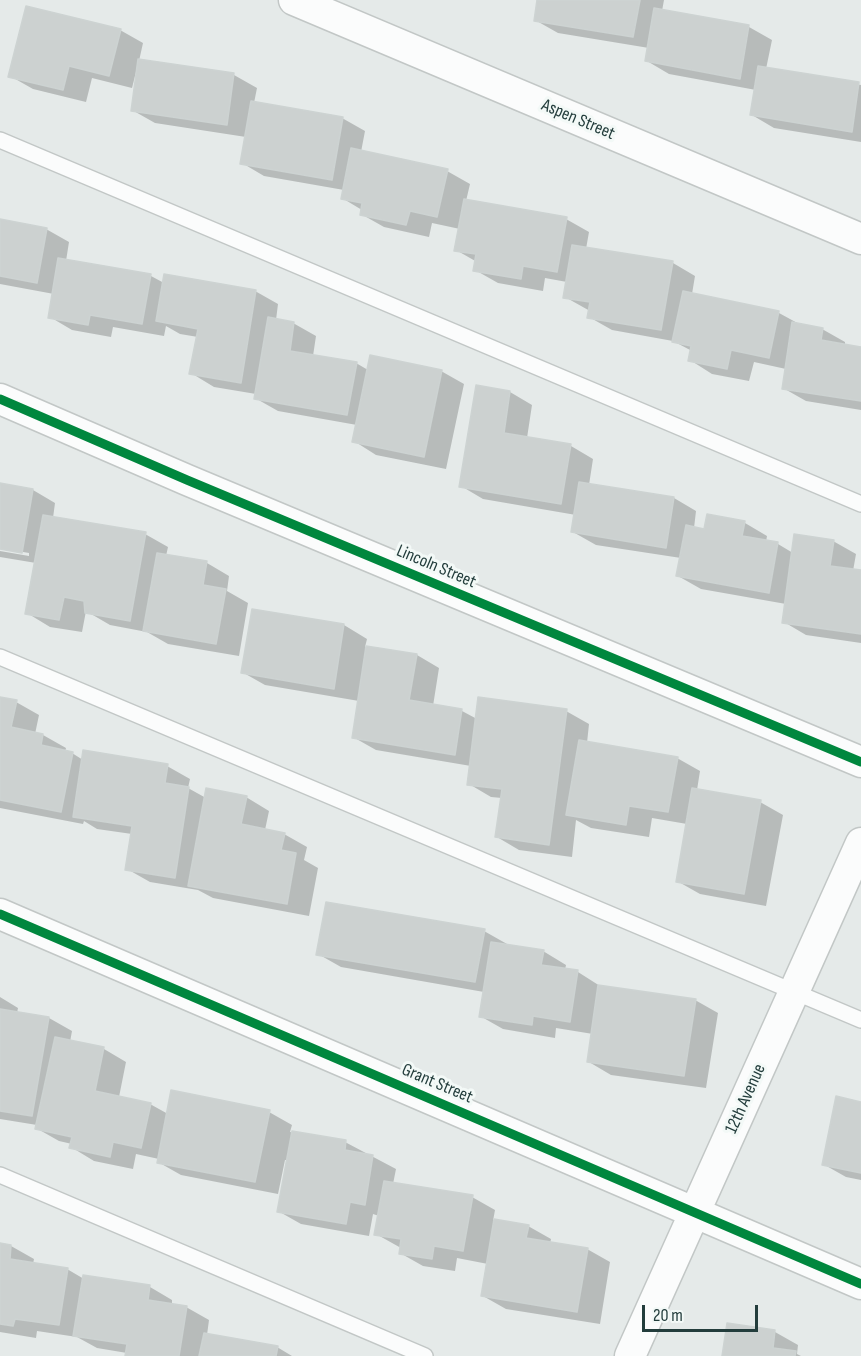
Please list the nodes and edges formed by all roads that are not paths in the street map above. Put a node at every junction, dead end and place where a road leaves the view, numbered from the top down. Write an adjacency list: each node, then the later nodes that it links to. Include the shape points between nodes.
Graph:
1 (294, 0): 3 (street, Aspen Street)
2 (0, 140): 5 (lane)
3 (861, 239)
4 (0, 399): 7 (street, Lincoln Street)
5 (861, 504)
6 (0, 657): 10 (lane)
7 (861, 762)
8 (861, 843): 10 (street, 12th Avenue)
9 (0, 914): 13 (street, Grant Street)
10 (794, 991): 11 (lane); 13 (street, 12th Avenue)
11 (861, 1020)
12 (0, 1175): 15 (lane)
13 (695, 1213): 14 (street, Grant Street); 16 (street, 12th Avenue)
14 (861, 1284)
15 (425, 1356)
16 (630, 1356)

